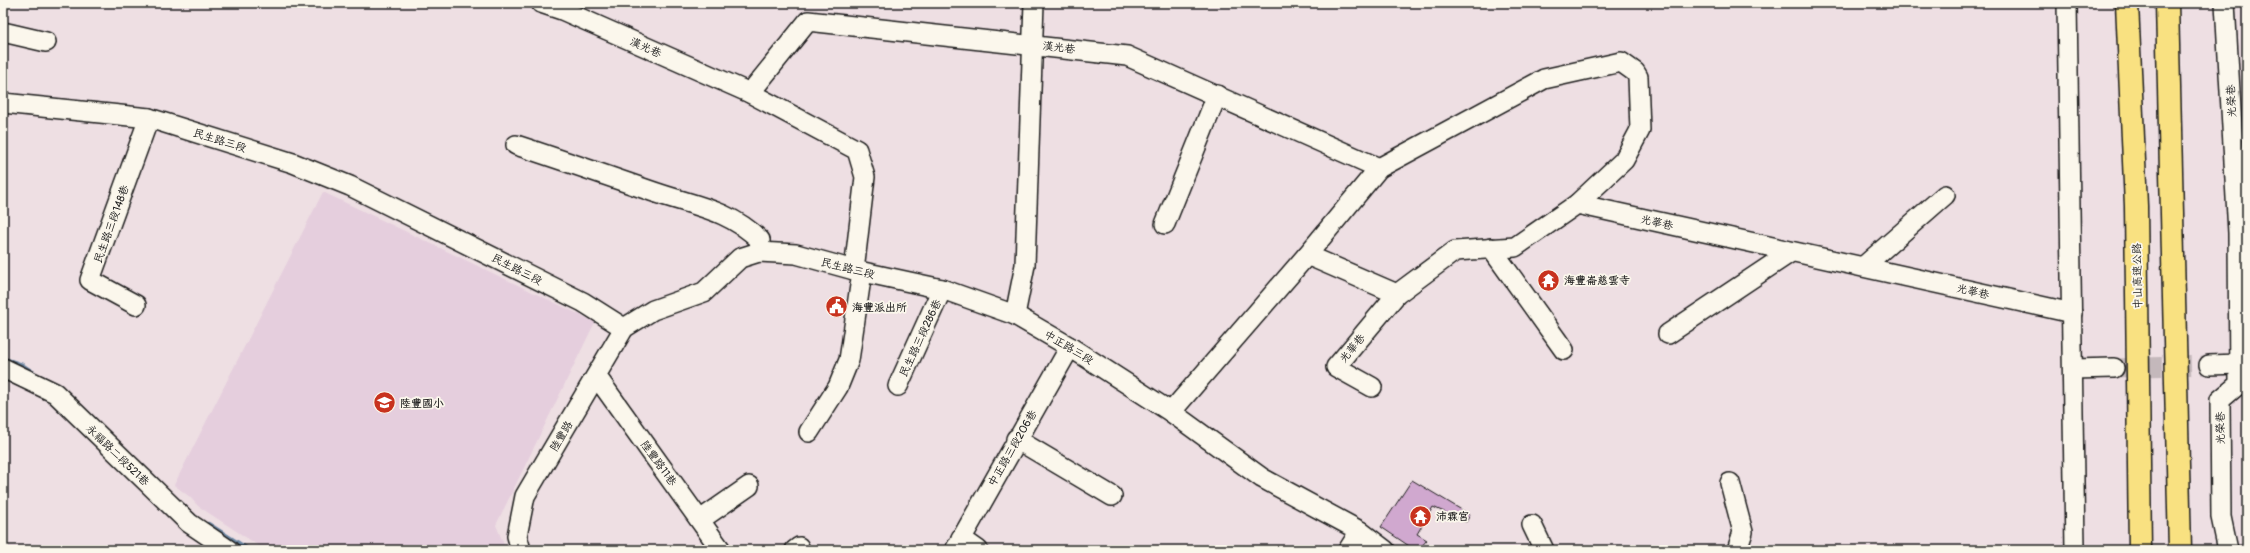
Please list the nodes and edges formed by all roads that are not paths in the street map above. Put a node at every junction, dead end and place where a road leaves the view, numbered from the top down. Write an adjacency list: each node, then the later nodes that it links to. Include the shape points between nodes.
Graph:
1 (540, 3): 10 (street, 漢光巷, via 562,10)
2 (1034, 3): 9 (street)
3 (2067, 3): 28 (street)
4 (2127, 3): 62 (highway, 中山高速公路, via 2136,206)
5 (2167, 3): 63 (highway)
6 (2225, 3): 34 (street, 光榮巷, via 2238,233)
7 (3, 32): 8 (street)
8 (46, 42)
9 (1033, 44): 10 (street, 漢光巷, via 808,21); 11 (street, 漢光巷, via 1128,56); 29 (street, via 1026,265)
10 (750, 93): 24 (street, 漢光巷, via 857,150 866,177)
11 (1217, 96): 15 (street, 漢光巷); 18 (street)
12 (3, 103): 13 (street, 民生路三段)
13 (149, 118): 27 (street, 民生路三段148巷, via 90,280); 30 (street, 民生路三段, via 294,163 350,186 583,302)
14 (516, 145): 20 (street, via 665,196 710,208 750,230 760,240)
15 (1379, 168): 17 (street, via 1544,79 1621,62 1638,77 1640,130 1624,160); 22 (street)
16 (1945, 195): 23 (street)
17 (1577, 204): 19 (street, 光華巷, via 1515,247); 21 (street, 光華巷)
18 (1165, 224)
19 (1491, 248): 26 (street, 光華巷, via 1455,251); 33 (street)
20 (759, 252): 24 (street, 民生路三段, via 796,254); 30 (street, 民生路三段, via 740,258 704,292 653,310)
21 (1791, 252): 23 (street, 光華巷); 31 (street)
22 (1307, 255): 26 (street); 43 (street)
23 (1864, 266): 28 (street, 光華巷)
24 (858, 271): 25 (street, 民生路三段); 44 (street, 漢光巷, via 849,360 838,387)
25 (942, 289): 29 (street, 民生路三段); 41 (street, 民生路三段286巷)
26 (1397, 294): 42 (street, 光華巷, via 1336,367)
27 (136, 305)
28 (2072, 313): 38 (street)
29 (1015, 315): 32 (street, 中正路三段)
30 (624, 328): 39 (street, 陸豐路)
31 (1668, 334)
32 (1070, 347): 43 (street, 中正路三段); 45 (street, 中正路三段206巷)
33 (1564, 350)
34 (2239, 364): 35 (street); 40 (street, 光榮巷)
35 (2209, 365)
36 (3, 368): 53 (street, 永福路二段521巷, via 55,393 189,522)
37 (2114, 368): 38 (street)
38 (2073, 369): 61 (street)
39 (597, 377): 49 (street, 陸豐路11巷); 54 (street, 陸豐路, via 525,496 517,536)
40 (2243, 384): 64 (street, 光榮巷, via 2220,400 2221,517)
41 (898, 386)
42 (1372, 387)
43 (1171, 412): 51 (street, 中正路三段, via 1262,478)
44 (809, 432)
45 (1016, 439): 48 (street); 52 (street, 中正路三段206巷)
46 (1730, 483): 60 (street, via 1743,532)
47 (749, 486): 49 (street)
48 (1112, 496)
49 (700, 520): 55 (street, 陸豐路11巷)
50 (1532, 525): 59 (street)
51 (1360, 531): 57 (street); 58 (street, 中正路三段)
52 (958, 544): 56 (street)
53 (229, 550)
54 (521, 550)
55 (721, 550)
56 (978, 550)
57 (1348, 550)
58 (1385, 550)
59 (1544, 550)
60 (1737, 550)
61 (2075, 550)
62 (2140, 550)
63 (2180, 550)
64 (2228, 550)

